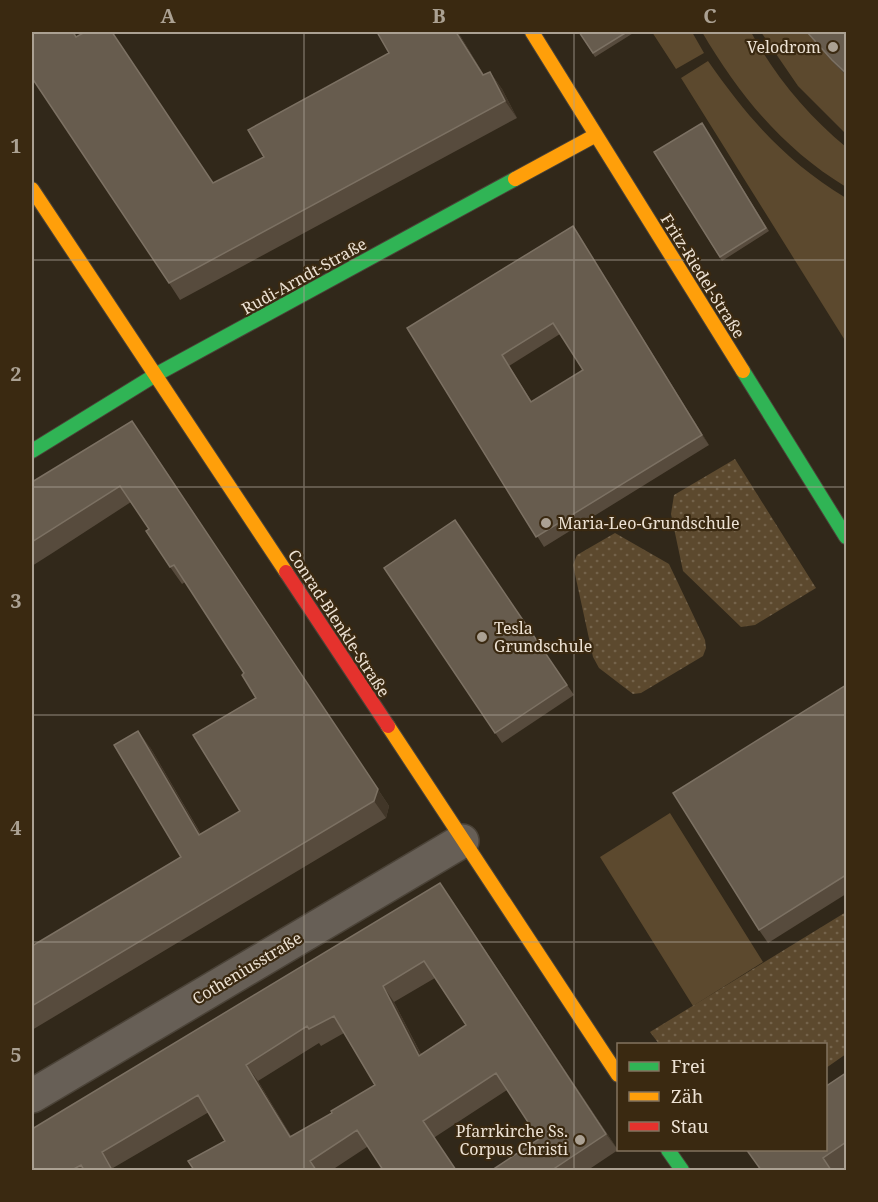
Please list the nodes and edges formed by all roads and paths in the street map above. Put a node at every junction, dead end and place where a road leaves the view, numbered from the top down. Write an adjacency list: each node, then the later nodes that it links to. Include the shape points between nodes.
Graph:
1 (532, 32): 2 (street, Fritz-Riedel-Straße)
2 (596, 135): 4 (street, Rudi-Arndt-Straße); 6 (street, Fritz-Riedel-Straße)
3 (32, 189): 4 (street, Conrad-Blenkle-Straße)
4 (157, 374): 5 (street, Rudi-Arndt-Straße); 7 (street, Conrad-Blenkle-Straße)
5 (32, 451)
6 (846, 537)
7 (462, 841): 8 (street, Conrad-Blenkle-Straße); 9 (street, Cotheniusstraße)
8 (617, 1074)
9 (32, 1096)
10 (669, 1151): 11 (street)
11 (682, 1170)

